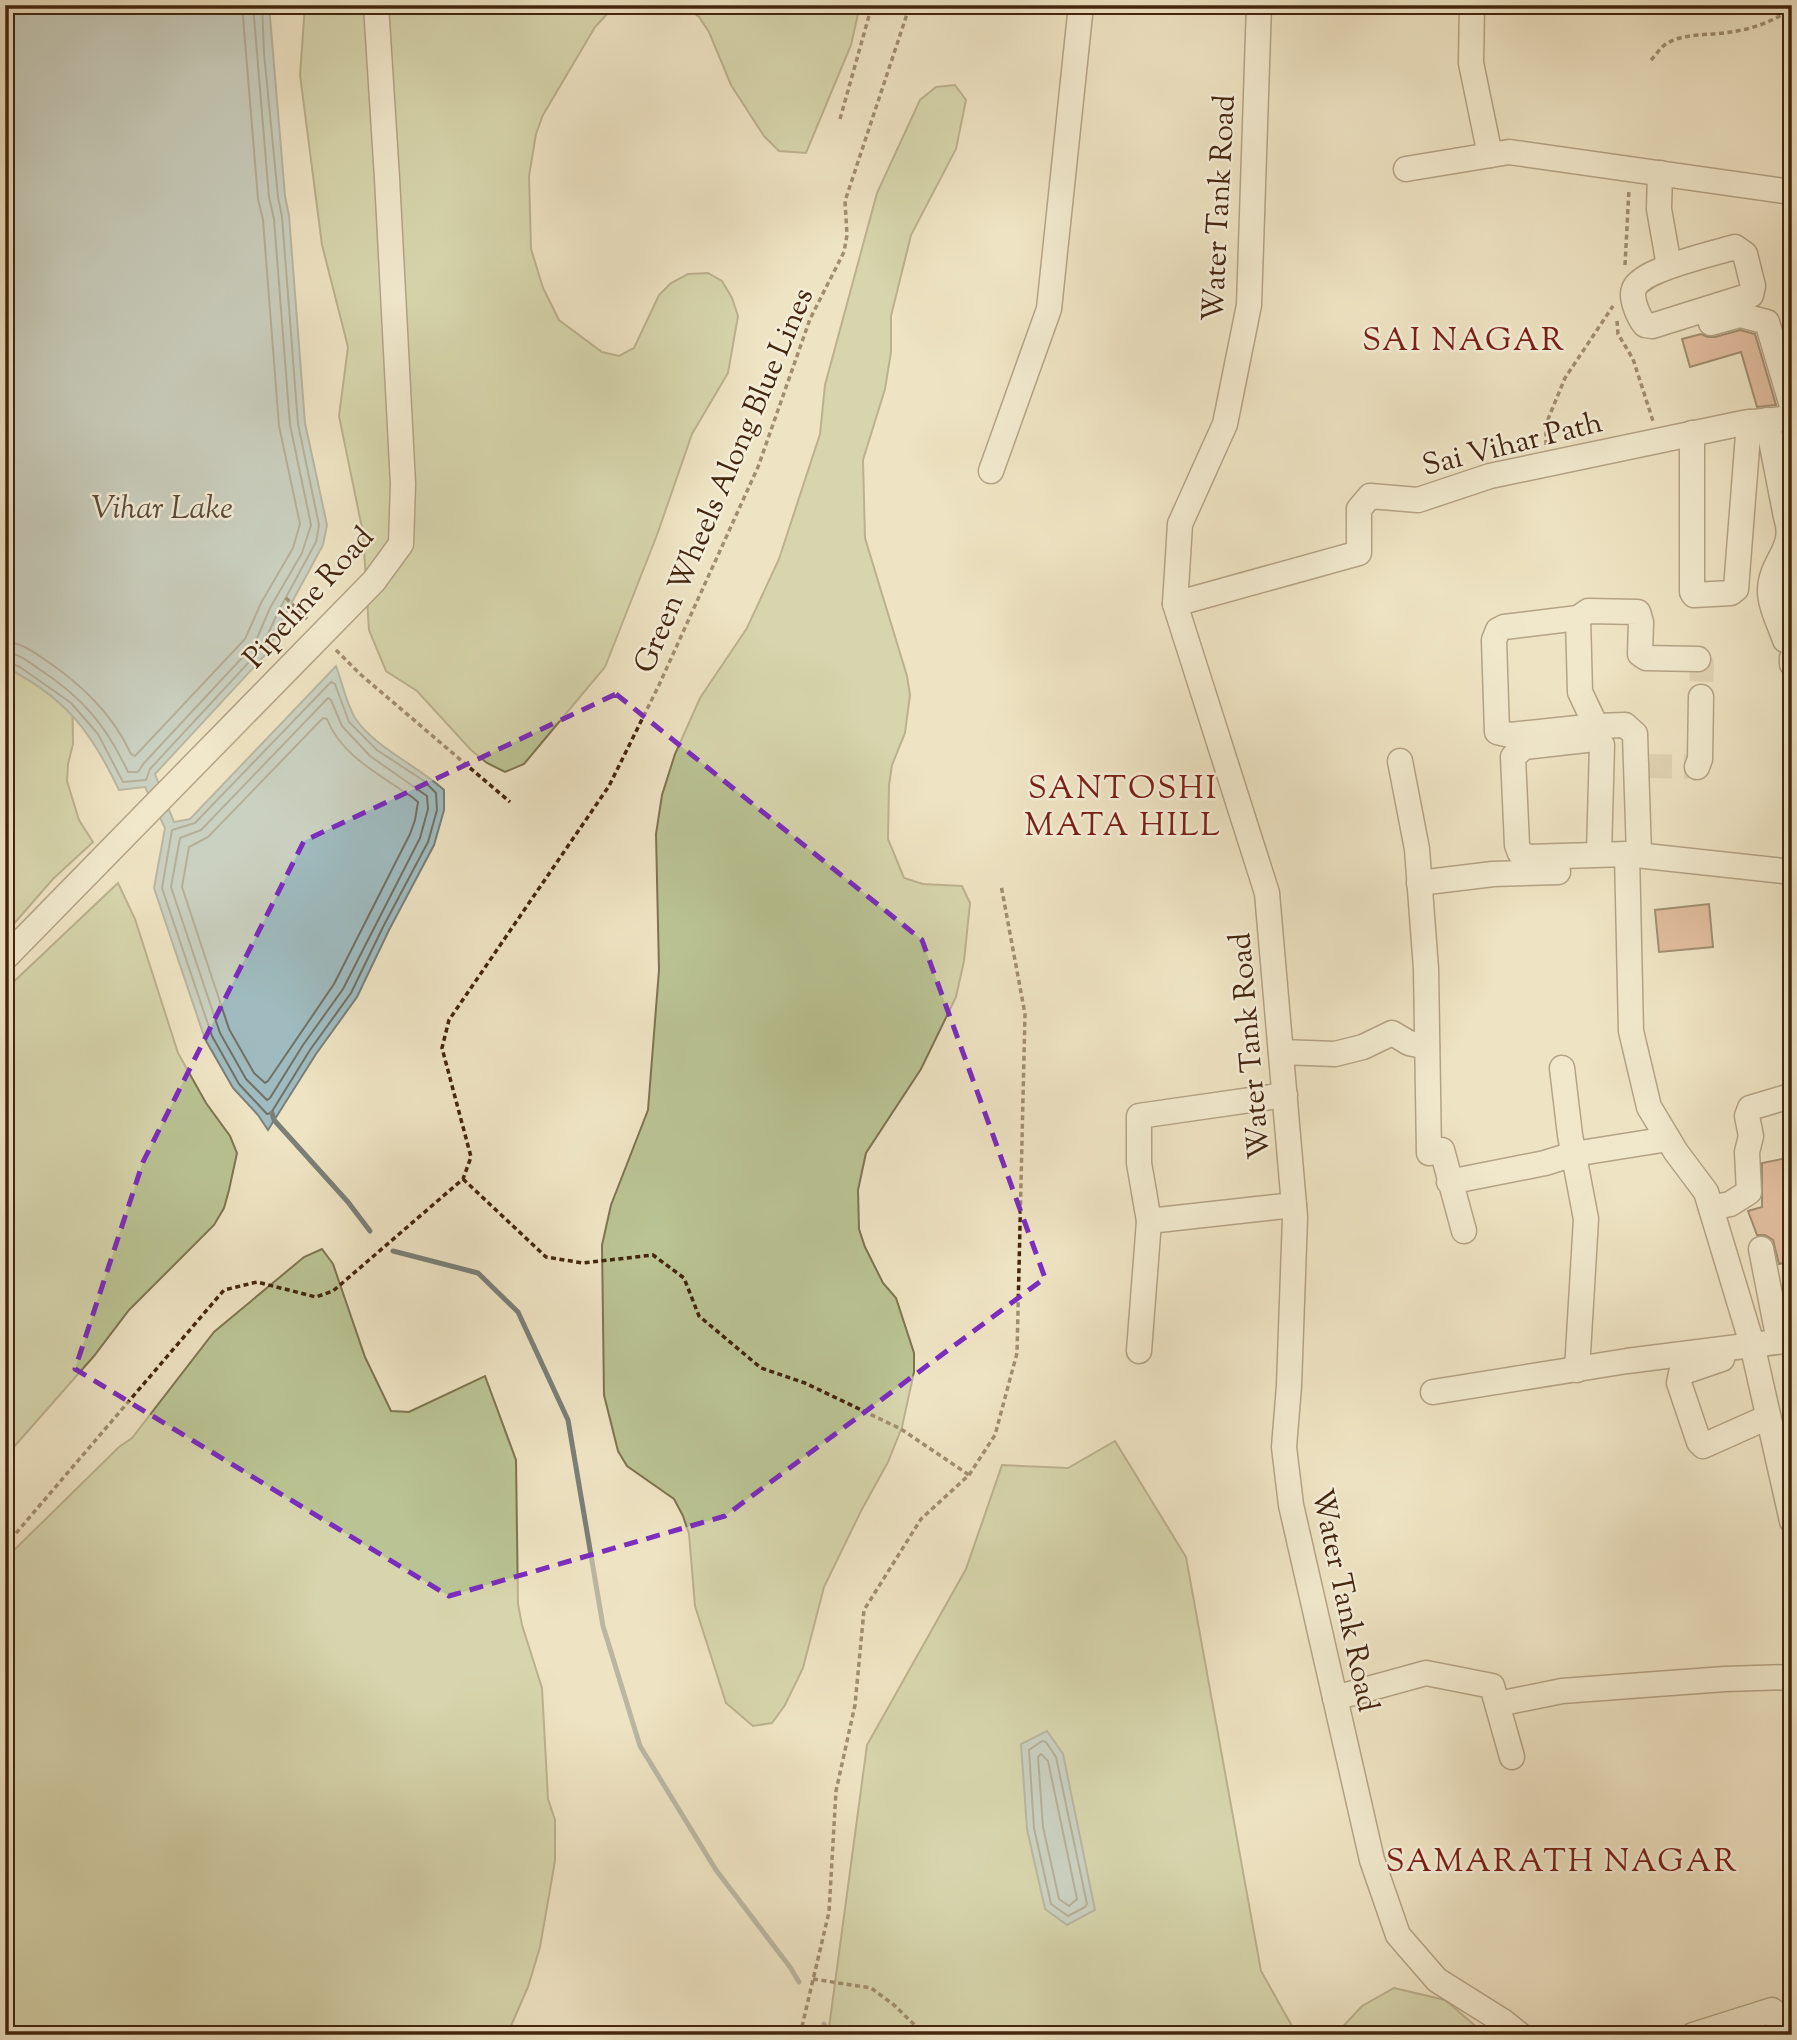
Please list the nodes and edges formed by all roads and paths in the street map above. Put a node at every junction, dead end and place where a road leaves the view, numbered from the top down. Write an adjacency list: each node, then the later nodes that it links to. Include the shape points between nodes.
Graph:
1 (376, 5): 45 (street, Pipeline Road, via 403,484 401,544 374,581)
2 (872, 5): 9 (path)
3 (910, 5): 53 (path, Green Wheels Along Blue Lines, via 845,201 844,252 810,319 758,467 609,786 449,1020 442,1048 471,1157)
4 (1081, 5): 22 (street, via 1049,309)
5 (1259, 5): 24 (street, Water Tank Road, via 1249,305 1226,424 1180,524)
6 (1472, 5): 10 (street, via 1471,64)
7 (1792, 7): 8 (path, via 1782,16 1732,32 1673,41)
8 (1651, 60)
9 (840, 119)
10 (1490, 155): 11 (street); 12 (street, via 1509,152)
11 (1406, 169)
12 (1660, 173): 13 (street); 14 (street, via 1659,209)
13 (1792, 191)
14 (1669, 266): 14 (street, via 1634,287 1645,326 1751,295 1745,254 1735,247)
15 (1618, 301): 21 (path, via 1565,378 1546,424)
16 (1684, 331): 17 (street, via 1740,315 1767,322)
17 (1792, 406)
18 (1792, 418): 19 (street, Sai Vihar Path)
19 (1758, 421): 20 (street, Sai Vihar Path); 20 (street, via 1736,589 1731,593 1692,592); 27 (street, via 1791,530 1770,593 1785,640)
20 (1692, 433): 21 (street, Sai Vihar Path)
21 (1545, 464): 24 (street, Sai Vihar Path, via 1418,500 1370,496 1359,509 1359,553)
22 (991, 471)
23 (286, 598): 26 (path)
24 (1175, 604): 47 (street, Water Tank Road, via 1267,893)
25 (1578, 618): 30 (street, via 1588,611 1638,612 1640,654); 33 (street, via 1580,692); 33 (street, via 1498,630 1494,640 1497,732 1510,735)
26 (311, 623)
27 (1792, 638)
28 (332, 646): 37 (path)
29 (1792, 658): 31 (street)
30 (1698, 659)
31 (1792, 664)
32 (1701, 697): 35 (street)
33 (1596, 726): 39 (street, via 1625,725 1635,734 1642,766)
34 (1400, 761): 43 (street, via 1418,849)
35 (1697, 767)
36 (1499, 774): 42 (street)
37 (510, 802)
38 (1599, 854): 38 (street, via 1528,857 1520,853 1516,752 1524,747 1595,739 1602,745); 39 (street)
39 (1633, 855): 41 (street); 51 (street, via 1631,1031 1649,1107)
40 (1559, 872): 42 (street)
41 (1792, 872)
42 (1506, 874): 43 (street)
43 (1419, 883): 46 (street)
44 (1001, 885): 66 (path, via 1025,1014 1017,1353 995,1435)
45 (5, 958)
46 (1427, 1047): 47 (street, via 1392,1033 1363,1048 1335,1054); 54 (street, via 1429,1153 1442,1150)
47 (1281, 1052): 49 (street, Water Tank Road)
48 (1562, 1068): 52 (street)
49 (1285, 1095): 55 (street, Water Tank Road); 57 (street, via 1139,1116 1139,1163)
50 (1792, 1099): 56 (street, via 1751,1108 1747,1116 1749,1192 1730,1205)
51 (1668, 1139): 52 (street); 56 (street, via 1706,1192)
52 (1574, 1154): 54 (street); 63 (street, via 1586,1219)
53 (463, 1179): 66 (path, via 546,1257 583,1263 653,1255 684,1278 699,1316 761,1368 805,1383 901,1429); 68 (path, via 333,1291 316,1297 257,1282 224,1290)
54 (1449, 1182): 58 (street)
55 (1294, 1205): 57 (street); 70 (street, Water Tank Road, via 1284,1447 1292,1506)
56 (1711, 1208): 61 (street)
57 (1149, 1221): 62 (street)
58 (1464, 1231)
59 (1761, 1249): 60 (street)
60 (1785, 1341): 61 (street)
61 (1752, 1346): 63 (street); 65 (street); 65 (street, via 1681,1373 1679,1383 1703,1446)
62 (1139, 1351)
63 (1577, 1370): 64 (street)
64 (1433, 1392)
65 (1777, 1428): 67 (street)
66 (969, 1475): 73 (path, via 921,1519 864,1610 855,1706 836,1791 829,1912)
67 (1791, 1511)
68 (5, 1546)
69 (1792, 1677): 71 (street, via 1562,1691)
70 (1335, 1698): 71 (street, via 1426,1674 1492,1686); 77 (street, Water Tank Road, via 1372,1860 1398,1934 1437,1980)
71 (1498, 1704): 72 (street)
72 (1512, 1757)
73 (813, 1979): 75 (path); 76 (path, via 871,1988)
74 (1785, 2026): 78 (street, via 1772,2010)
75 (800, 2035)
76 (925, 2035)
77 (1520, 2035)
78 (1693, 2035)

